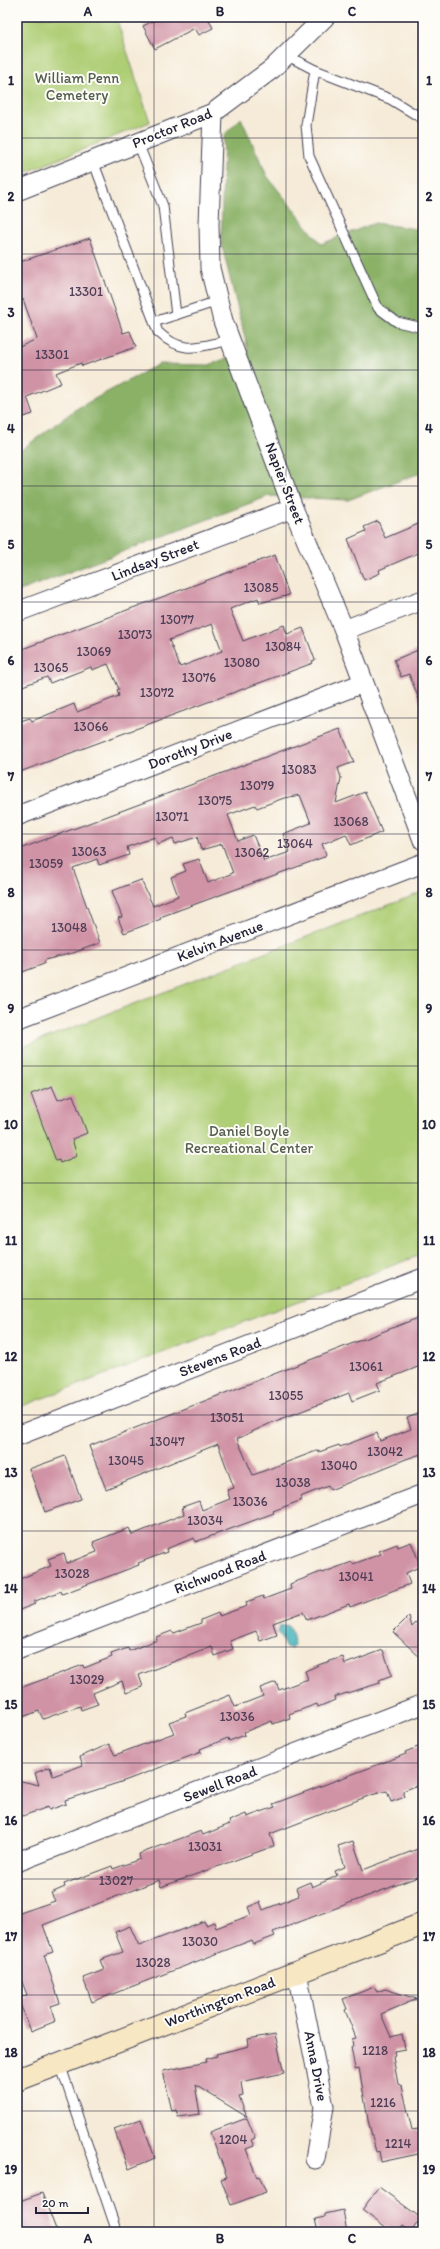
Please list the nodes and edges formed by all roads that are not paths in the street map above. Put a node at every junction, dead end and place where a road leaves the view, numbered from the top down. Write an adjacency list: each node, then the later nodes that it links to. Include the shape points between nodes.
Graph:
1 (325, 17): 2 (street, Proctor Road)
2 (286, 55): 3 (lane); 4 (street, Proctor Road, via 272,69)
3 (315, 70): 5 (lane, via 390,99); 12 (lane, via 306,125 309,156 326,199 378,308 397,322)
4 (213, 113): 6 (street, Proctor Road); 9 (street, Napier Street, via 210,268)
5 (423, 119)
6 (138, 143): 7 (street, Proctor Road); 10 (lane, via 162,206)
7 (93, 161): 8 (street, Proctor Road); 11 (lane)
8 (17, 191)
9 (218, 301): 10 (lane); 13 (street, Napier Street)
10 (176, 315): 11 (lane)
11 (154, 322): 13 (lane, via 158,332 170,343 186,348)
12 (423, 328)
13 (230, 340): 14 (street, Napier Street)
14 (294, 508): 16 (street, Lindsay Street); 17 (street, Napier Street)
15 (423, 600): 17 (street)
16 (17, 612)
17 (344, 630): 18 (street, Napier Street)
18 (363, 683): 19 (street, Dorothy Drive); 20 (street, Napier Street)
19 (17, 816)
20 (423, 840)
21 (423, 862): 22 (street, Kelvin Avenue)
22 (17, 1019)
23 (423, 1278): 24 (street, Stevens Road)
24 (17, 1436)
25 (423, 1494): 26 (street, Richwood Road)
26 (17, 1650)
27 (423, 1704): 28 (street, Sewell Road)
28 (17, 1862)
29 (423, 1924): 30 (street, Worthington Road)
30 (297, 1972): 31 (street, Worthington Road); 33 (street, Anna Drive, via 324,2107)
31 (60, 2064): 32 (street, Worthington Road); 34 (lane)
32 (17, 2080)
33 (315, 2159)
34 (117, 2232)

